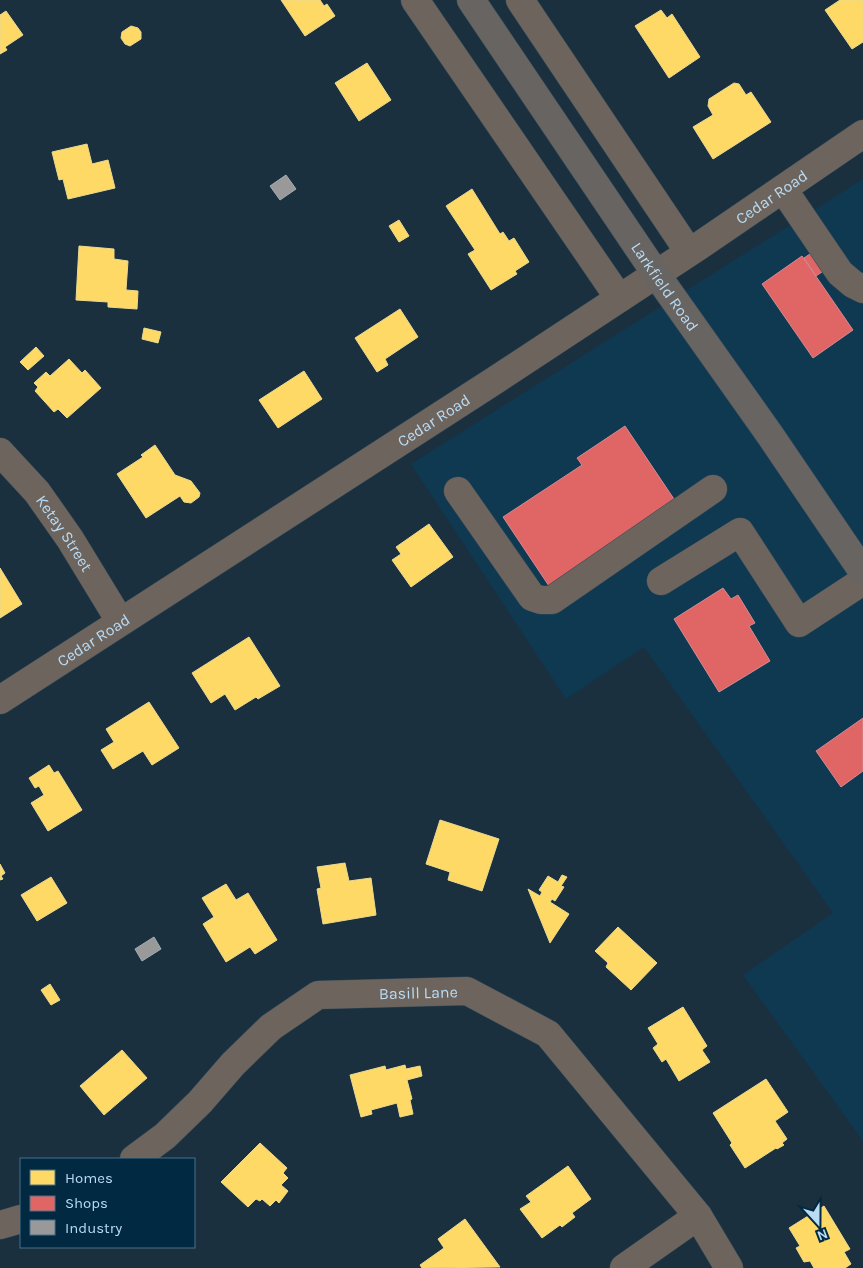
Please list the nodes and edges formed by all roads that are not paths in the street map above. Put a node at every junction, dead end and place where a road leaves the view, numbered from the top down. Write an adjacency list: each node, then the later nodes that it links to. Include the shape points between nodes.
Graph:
1 (415, 0): 9 (street)
2 (470, 0): 7 (main road, Larkfield Road)
3 (520, 0): 6 (street)
4 (863, 134): 5 (street, Cedar Road)
5 (783, 189): 6 (street, Cedar Road); 8 (street, via 840,273)
6 (689, 252): 7 (street, Cedar Road)
7 (656, 274): 9 (street, Cedar Road); 13 (main road, Larkfield Road)
8 (863, 289)
9 (619, 298): 16 (street, Cedar Road)
10 (0, 452): 16 (street, Ketay Street, via 37,492)
11 (713, 489): 12 (street, via 552,600 532,597)
12 (458, 491)
13 (863, 572)
14 (661, 581): 15 (street, via 740,532 800,623)
15 (863, 581)
16 (120, 621): 17 (street, Cedar Road)
17 (0, 700)
18 (135, 1158): 19 (street, Basill Lane, via 165,1136 271,1027 318,995 468,991 548,1034)
19 (698, 1216): 22 (street); 23 (street, Basill Lane)
20 (20, 1219): 21 (street)
21 (0, 1225)
22 (624, 1268)
23 (729, 1268)

